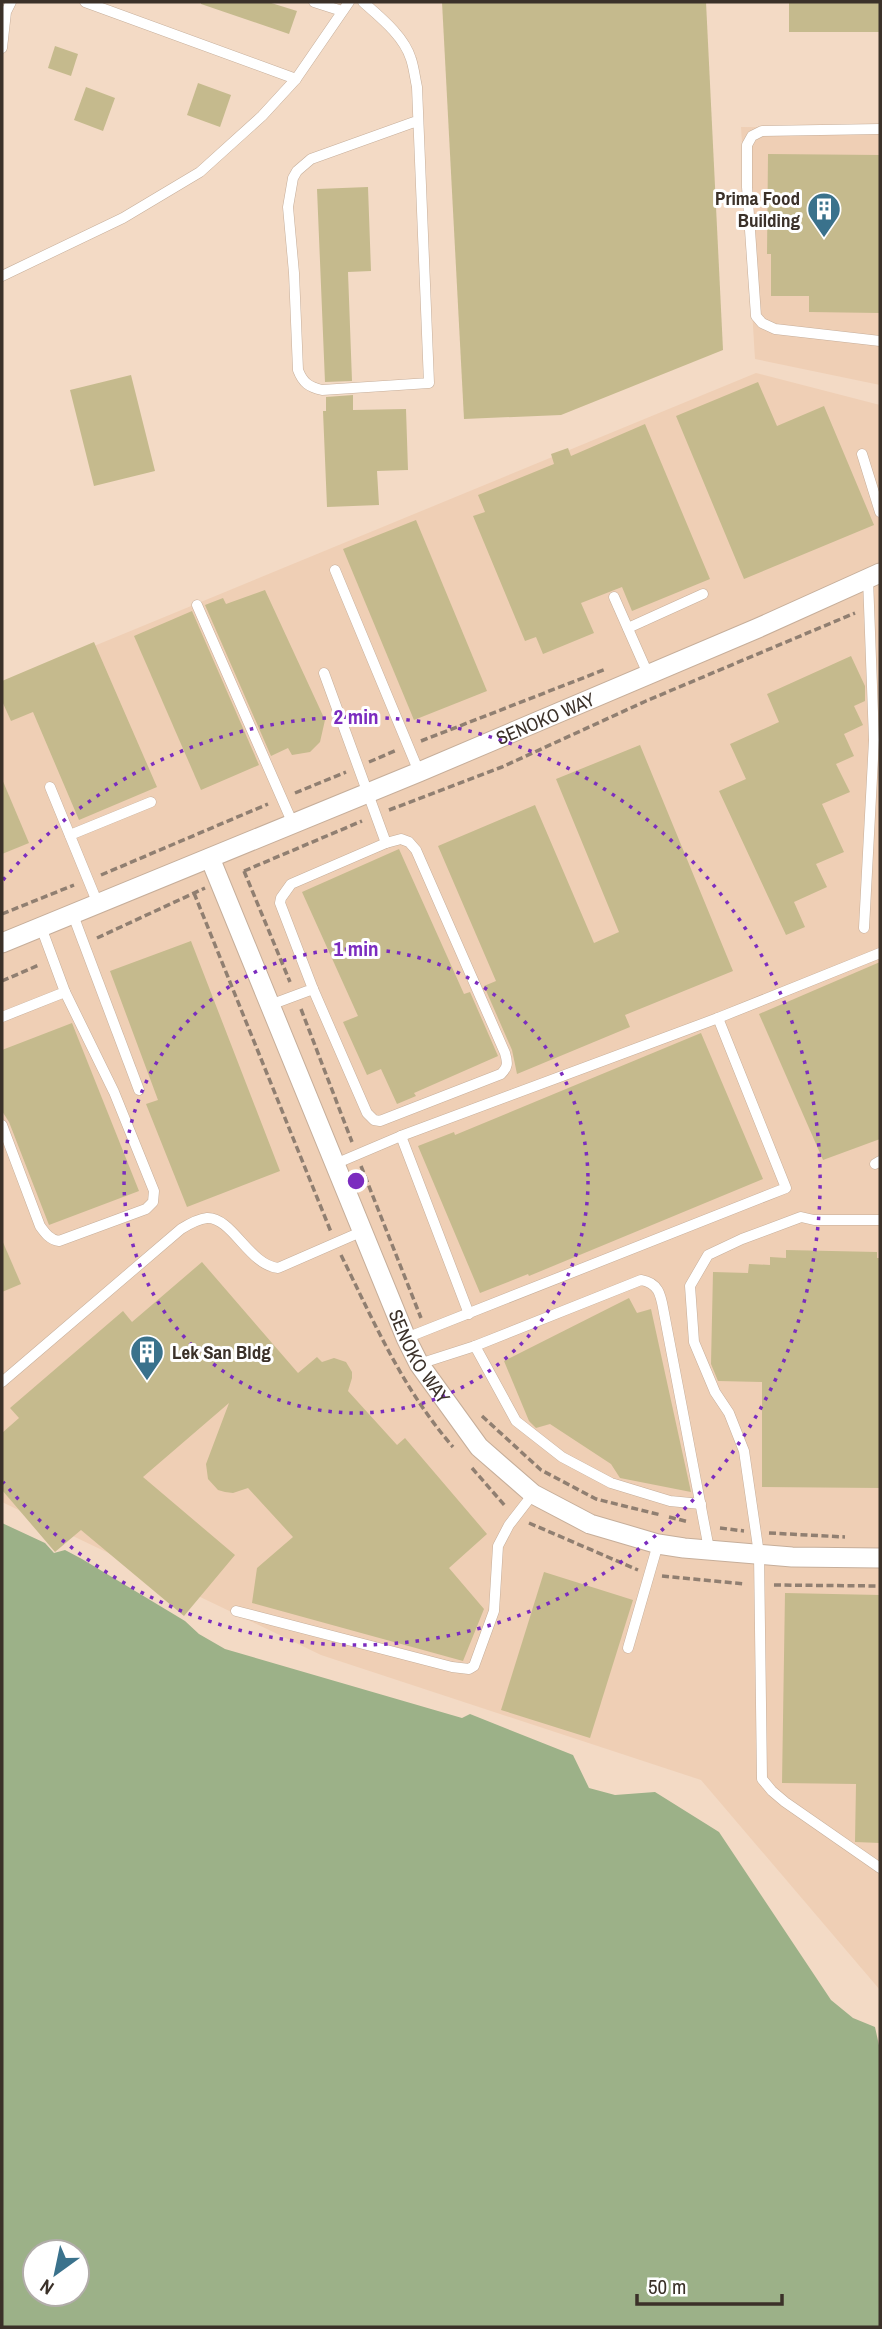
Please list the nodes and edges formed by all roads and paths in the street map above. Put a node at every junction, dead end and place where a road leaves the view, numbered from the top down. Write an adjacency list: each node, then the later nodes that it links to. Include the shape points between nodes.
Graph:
1 (11, 2): 7 (lane)
2 (85, 2): 8 (lane)
3 (314, 2): 6 (lane)
4 (349, 2): 6 (lane)
5 (363, 2): 9 (lane, via 406,47 417,87)
6 (342, 11): 8 (lane)
7 (2, 48)
8 (296, 79): 11 (lane, via 200,172 123,218)
9 (416, 121): 9 (lane, via 311,159 293,178 288,207 298,370 301,379 314,388 429,383)
10 (880, 129): 12 (lane, via 762,131 747,145 747,187 756,316 762,323 775,329)
11 (2, 276)
12 (880, 341)
13 (862, 454): 14 (lane)
14 (880, 512)
15 (335, 570): 24 (lane)
16 (874, 576): 20 (lane); 22 (street, SENOKO WAY, via 838,594)
17 (703, 594): 21 (lane)
18 (614, 597): 21 (lane)
19 (197, 605): 29 (lane)
20 (869, 607): 31 (path, via 502,767); 42 (lane, via 874,740)
21 (628, 628): 22 (lane)
22 (644, 665): 24 (path); 26 (street, SENOKO WAY)
23 (324, 673): 25 (lane)
24 (408, 746): 25 (path); 26 (lane)
25 (358, 767): 28 (lane); 29 (path)
26 (419, 772): 28 (street, SENOKO WAY)
27 (50, 787): 33 (lane)
28 (367, 793): 31 (lane); 32 (street, SENOKO WAY)
29 (282, 798): 32 (lane); 36 (path)
30 (151, 802): 33 (lane)
31 (376, 815): 34 (lane); 37 (path)
32 (293, 824): 35 (street, SENOKO WAY)
33 (70, 835): 36 (lane)
34 (386, 843): 48 (lane, via 291,884 281,898); 48 (lane, via 401,839 416,850 505,1054 506,1069 432,1103 374,1120)
35 (210, 859): 37 (street, SENOKO WAY); 38 (street, SENOKO WAY)
36 (88, 880): 38 (lane); 39 (path)
37 (219, 881): 44 (path); 50 (street, SENOKO WAY)
38 (98, 904): 40 (street, SENOKO WAY)
39 (2, 914)
40 (73, 915): 41 (street, SENOKO WAY); 44 (lane)
41 (41, 927): 43 (street, SENOKO WAY); 46 (lane)
42 (864, 928)
43 (2, 943)
44 (84, 945): 53 (lane)
45 (880, 953): 52 (lane)
46 (52, 959): 47 (path); 49 (lane)
47 (2, 981)
48 (313, 989): 50 (lane)
49 (65, 992): 51 (lane); 54 (lane, via 114,1091 154,1191 153,1202 146,1209 54,1241 40,1226)
50 (271, 1005): 56 (street, SENOKO WAY)
51 (2, 1017)
52 (718, 1018): 55 (lane); 59 (lane, via 786,1188)
53 (139, 1090)
54 (2, 1125)
55 (401, 1136): 56 (lane); 59 (lane)
56 (335, 1164): 58 (street, SENOKO WAY)
57 (880, 1220): 68 (lane, via 801,1217 708,1255 691,1286 694,1342 744,1451)
58 (363, 1231): 60 (street, SENOKO WAY); 63 (lane, via 278,1268 264,1265 220,1222 208,1218 194,1222)
59 (469, 1314): 60 (lane)
60 (406, 1338): 62 (street, SENOKO WAY)
61 (475, 1346): 62 (lane); 65 (lane, via 516,1421 562,1457 611,1483 670,1501); 65 (lane, via 619,1288 649,1281 660,1292)
62 (419, 1364): 64 (street, SENOKO WAY, via 479,1447)
63 (2, 1382)
64 (533, 1494): 66 (street, SENOKO WAY, via 590,1524); 70 (lane, via 498,1546 494,1611 469,1669)
65 (701, 1504): 67 (lane)
66 (658, 1544): 67 (street, SENOKO WAY); 71 (lane)
67 (709, 1549): 68 (street, SENOKO WAY)
68 (759, 1554): 69 (street, SENOKO WAY); 72 (lane, via 762,1779 785,1802)
69 (880, 1558)
70 (236, 1611)
71 (628, 1648)
72 (880, 1868)

